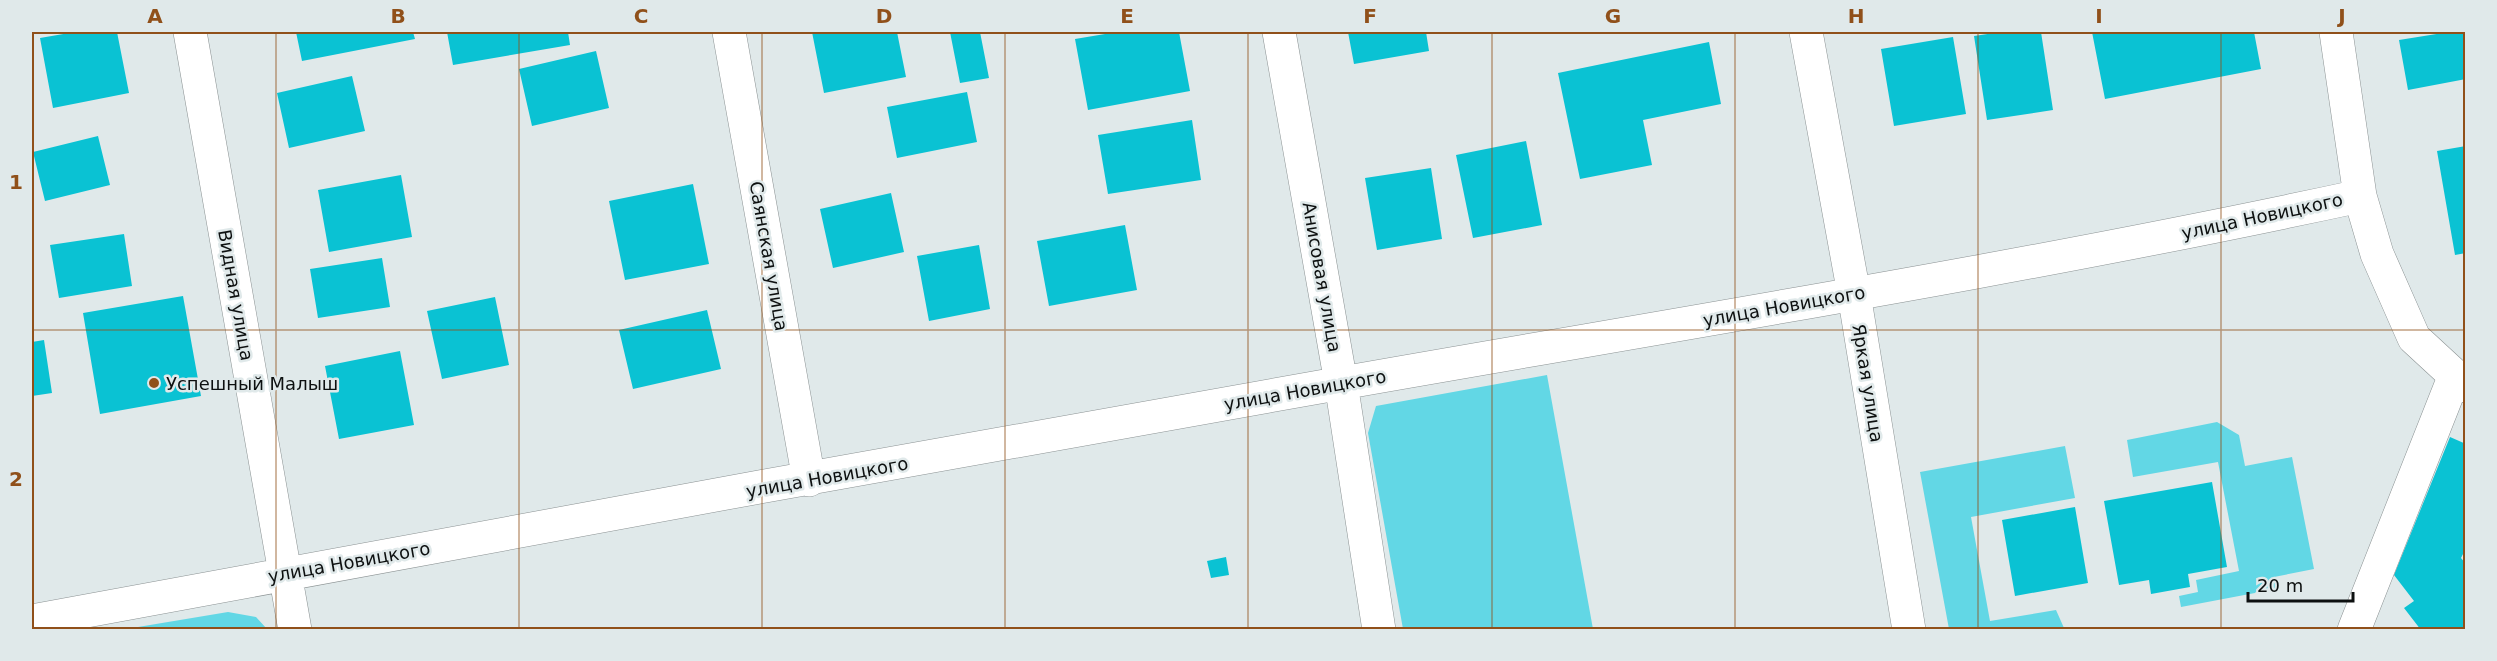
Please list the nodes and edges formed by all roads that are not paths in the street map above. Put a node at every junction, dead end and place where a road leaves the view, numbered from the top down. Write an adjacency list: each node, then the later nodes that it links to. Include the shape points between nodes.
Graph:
1 (190, 32): 11 (street, Видная улица)
2 (729, 32): 10 (street, Саянская улица)
3 (1279, 32): 9 (street, Анисовая улица)
4 (1806, 32): 7 (street, Яркая улица)
5 (2336, 32): 6 (street)
6 (2360, 196): 7 (street, улица Новицкого); 8 (street, улица Новицкого, via 2377,254 2414,338)
7 (1854, 294): 9 (street, улица Новицкого); 15 (street, Яркая улица)
8 (2460, 380): 16 (street)
9 (1341, 383): 10 (street, улица Новицкого); 14 (street, Анисовая улица)
10 (809, 480): 11 (street, улица Новицкого)
11 (285, 573): 12 (street, улица Новицкого); 13 (street, Видная улица)
12 (32, 621)
13 (295, 630)
14 (1379, 630)
15 (1909, 630)
16 (2354, 630)

